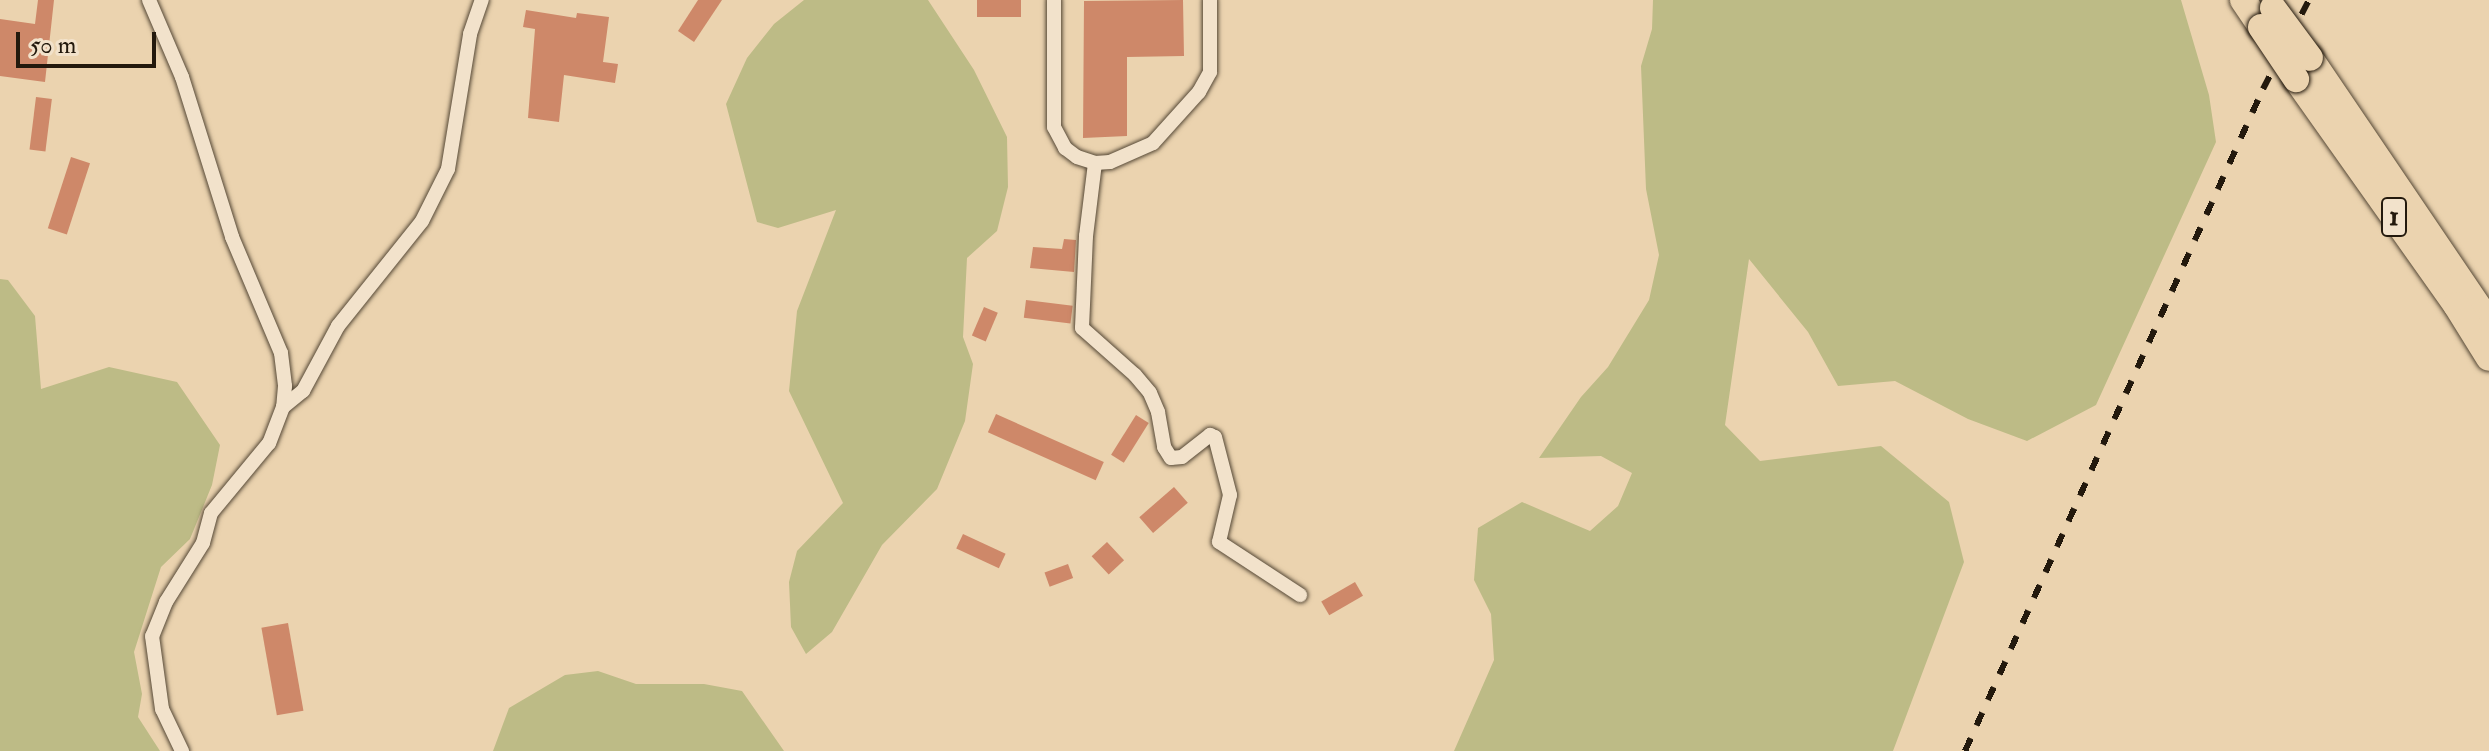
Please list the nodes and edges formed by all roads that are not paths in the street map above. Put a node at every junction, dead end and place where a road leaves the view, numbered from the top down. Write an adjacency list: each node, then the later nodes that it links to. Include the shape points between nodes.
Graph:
1 (149, 0): 11 (street, via 182,77 232,237 281,353)
2 (482, 0): 11 (street, via 470,34 448,169 422,221 338,326 303,391)
3 (1054, 0): 8 (street, via 1054,127 1065,148)
4 (1210, 0): 8 (street, via 1210,72 1199,92 1153,143)
5 (2243, 0): 6 (highway, 1)
6 (2267, 12): 7 (highway, 1, bridge)
7 (2303, 68): 9 (highway, 1); 10 (highway, 1)
8 (1095, 163): 12 (street, via 1082,328 1150,393 1171,458 1215,437 1230,495 1219,542)
9 (2489, 322)
10 (2489, 358)
11 (283, 407): 13 (street, via 269,443 211,513 203,543 166,602 152,636 162,709)
12 (1300, 595)
13 (182, 751)

